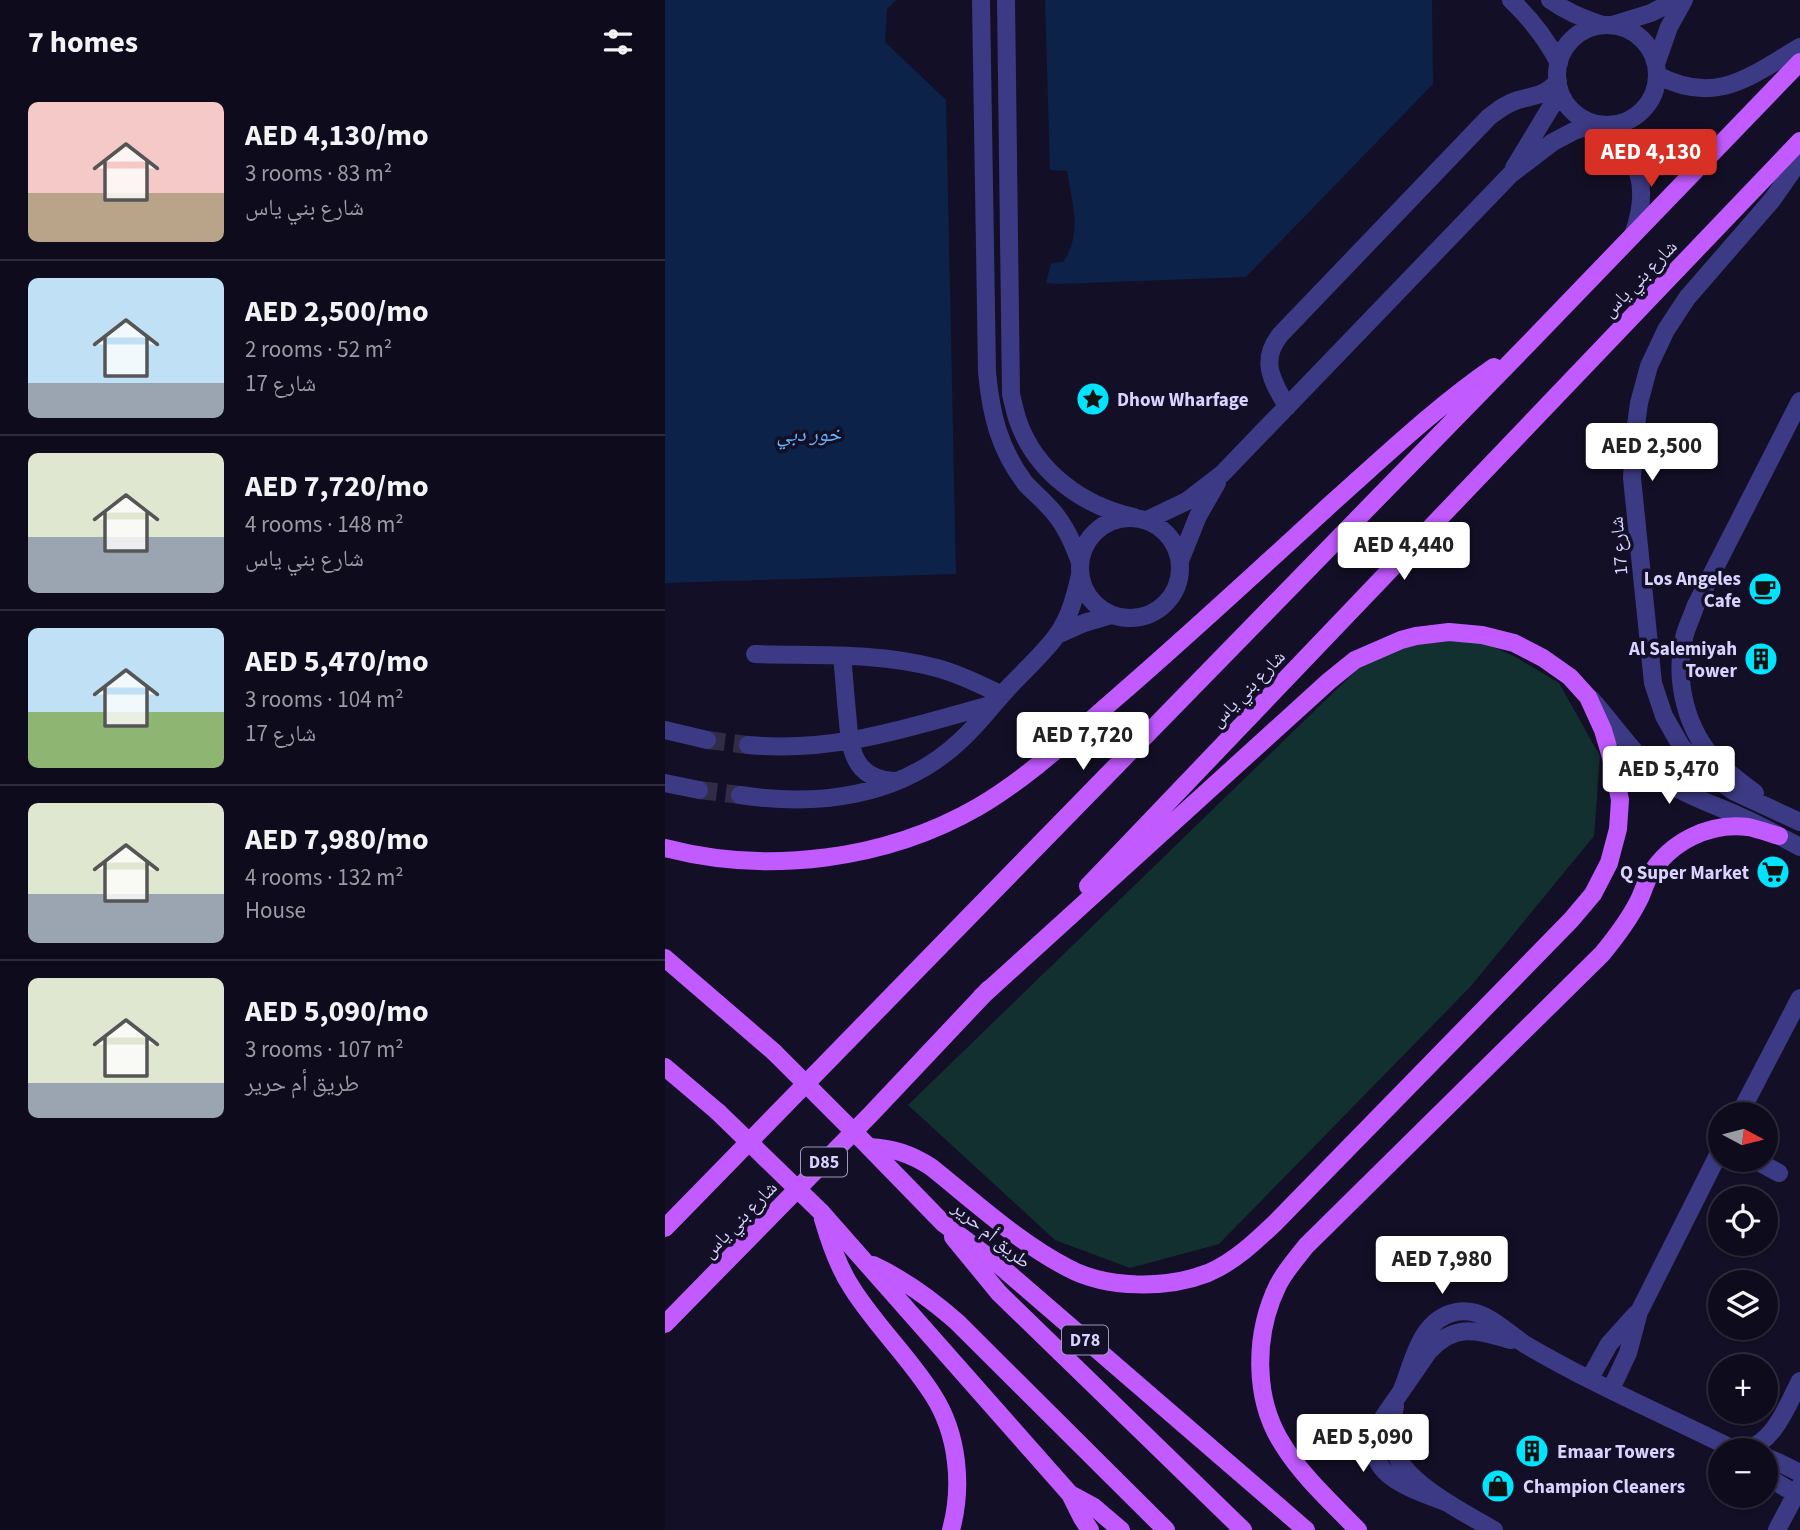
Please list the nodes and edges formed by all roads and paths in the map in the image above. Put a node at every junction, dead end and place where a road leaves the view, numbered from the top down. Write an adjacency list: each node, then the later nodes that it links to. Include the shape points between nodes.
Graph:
1 (981, 0): 8 (street)
2 (1006, 0): 7 (street)
3 (1511, 0): 13 (street, via 1541,33)
4 (1550, 0): 9 (street, via 1583,19)
5 (1676, 0): 9 (street, via 1651,13)
6 (1683, 0): 12 (street)
7 (1006, 23): 8 (street); 23 (street, via 1010,367 1018,422 1047,469 1083,499)
8 (982, 24): 25 (street, via 989,402 1010,460 1062,523)
9 (1607, 25): 12 (street, via 1624,28 1644,42); 13 (street, via 1575,37 1565,49)
10 (1800, 47): 12 (street, via 1744,80 1709,89 1673,83)
11 (1800, 62): 18 (main road, شارع بني ياس)
12 (1656, 69): 14 (street, via 1647,106 1620,124)
13 (1559, 79): 14 (street, via 1568,107); 17 (street); 21 (street, via 1542,94 1502,107 1489,117 1280,335 1270,351 1269,371)
14 (1599, 125): 17 (street, via 1553,142); 18 (street, via 1619,140 1639,177 1640,216)
15 (1800, 141): 46 (main road, شارع بني ياس / D85)
16 (1800, 160): 40 (street, شارع 17, via 1666,330 1639,402 1632,478 1653,683 1664,716 1681,746 1705,771 1733,791)
17 (1511, 174): 21 (street)
18 (1633, 235): 19 (main road, شارع بني ياس)
19 (1529, 343): 44 (main road, via 1418,426 1154,665 1050,755 978,807 896,842 809,859 721,858); 54 (main road, شارع بني ياس)
20 (1800, 401): 40 (street, via 1696,607 1684,638 1680,670 1684,703 1696,733 1715,760)
21 (1287, 407): 22 (street)
22 (1222, 474): 23 (street, via 1187,501); 24 (street)
23 (1141, 519): 24 (street, via 1165,532); 25 (street, via 1121,517 1098,528 1083,550)
24 (1180, 561): 26 (street, via 1177,585 1164,604 1133,618)
25 (1080, 569): 26 (street, via 1090,599); 27 (street, via 1072,606)
26 (1111, 615): 27 (street)
27 (1057, 635): 31 (street)
28 (755, 654): 29 (street)
29 (842, 656): 31 (street, via 939,668 969,679); 34 (street)
30 (1588, 697): 42 (street, via 1641,759 1674,786); 46 (main road, via 1543,658 1514,643 1482,635 1416,636 1355,660); 50 (main road, via 1603,730 1620,800 1609,863 1593,894 1286,1213 1231,1260 1207,1273 1137,1285 1070,1270 917,1158)
31 (998, 699): 34 (street); 36 (street, via 960,742 918,771)
32 (665, 730): 33 (street)
33 (707, 740)
34 (849, 742): 35 (street, via 774,748); 36 (street, via 865,771 879,780)
35 (748, 745)
36 (894, 781): 39 (street, via 820,800)
37 (665, 783): 38 (street)
38 (699, 790)
39 (740, 795)
40 (1776, 810): 41 (street, شارع 17)
41 (1800, 822)
42 (1779, 836): 43 (street); 74 (main road, via 1748,827 1724,827 1681,842 1663,857 1629,918 1602,954 1307,1246 1279,1283 1269,1304 1259,1356 1268,1416 1298,1468)
43 (1800, 847)
44 (665, 848)
45 (665, 958): 50 (main road, طريق أم حرير / D78, bridge, via 774,1052)
46 (981, 997): 57 (main road, شارع بني ياس / D85)
47 (1800, 998): 49 (street)
48 (665, 1068): 52 (main road, bridge, via 718,1112)
49 (1746, 1102)
50 (869, 1147): 53 (main road, طريق أم حرير / D78)
51 (1709, 1172): 56 (street)
52 (821, 1212): 55 (main road); 68 (main road, via 838,1264 852,1288 935,1397 949,1428 957,1461)
53 (943, 1223): 72 (main road, via 999,1293); 73 (main road, طريق أم حرير / D78, via 999,1265)
54 (665, 1228)
55 (864, 1261): 67 (main road); 71 (main road, via 936,1303)
56 (1639, 1312): 58 (street, via 1609,1344); 60 (street, via 1628,1353)
57 (665, 1324)
58 (1590, 1378): 60 (street); 75 (street, via 1477,1313 1447,1315 1424,1335 1399,1394 1375,1432 1377,1460 1398,1483 1448,1503)
59 (1800, 1381): 62 (street)
60 (1611, 1389): 61 (street)
61 (1711, 1438)
62 (1768, 1438)
63 (1778, 1461): 64 (street)
64 (1800, 1473)
65 (1778, 1481): 66 (street)
66 (1798, 1490): 76 (street)
67 (1070, 1494): 69 (main road); 70 (main road)
68 (951, 1530)
69 (1090, 1530)
70 (1121, 1530)
71 (1166, 1530)
72 (1243, 1530)
73 (1306, 1530)
74 (1358, 1530)
75 (1494, 1530)
76 (1777, 1530)

